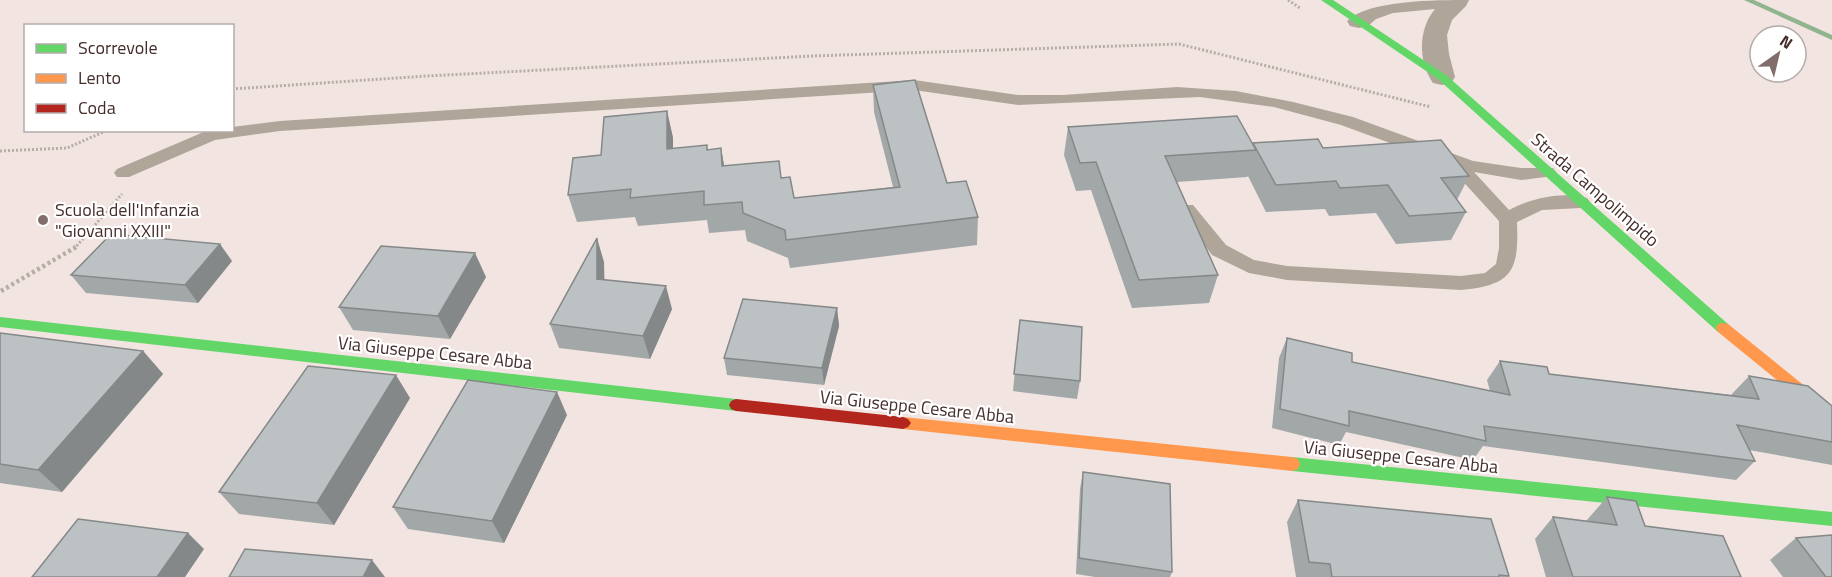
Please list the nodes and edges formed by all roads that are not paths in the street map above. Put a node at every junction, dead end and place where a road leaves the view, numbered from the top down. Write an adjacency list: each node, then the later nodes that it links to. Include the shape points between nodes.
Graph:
1 (1326, 0): 4 (street, Strada Campolimpido)
2 (1414, 0): 3 (street)
3 (1470, 1): 4 (street, via 1412,20); 5 (street, via 1441,16 1434,31)
4 (1359, 21): 5 (street, Strada Campolimpido)
5 (1442, 77): 7 (street, Strada Campolimpido)
6 (1453, 161): 7 (lane, via 1506,174); 8 (lane, via 1348,121 1274,103 1200,92 1017,100 914,85 280,126 212,135); 11 (lane)
7 (1547, 172): 9 (street, Strada Campolimpido)
8 (123, 174)
9 (1581, 202): 11 (lane, via 1530,206); 13 (street, Strada Campolimpido, via 1716,322)
10 (1187, 209): 11 (lane, via 1219,250 1249,266 1287,273 1454,283 1498,276 1510,253)
11 (1508, 220)
12 (0, 322): 14 (street, Via Giuseppe Cesare Abba, via 954,429)
13 (1832, 417)
14 (1832, 519)

